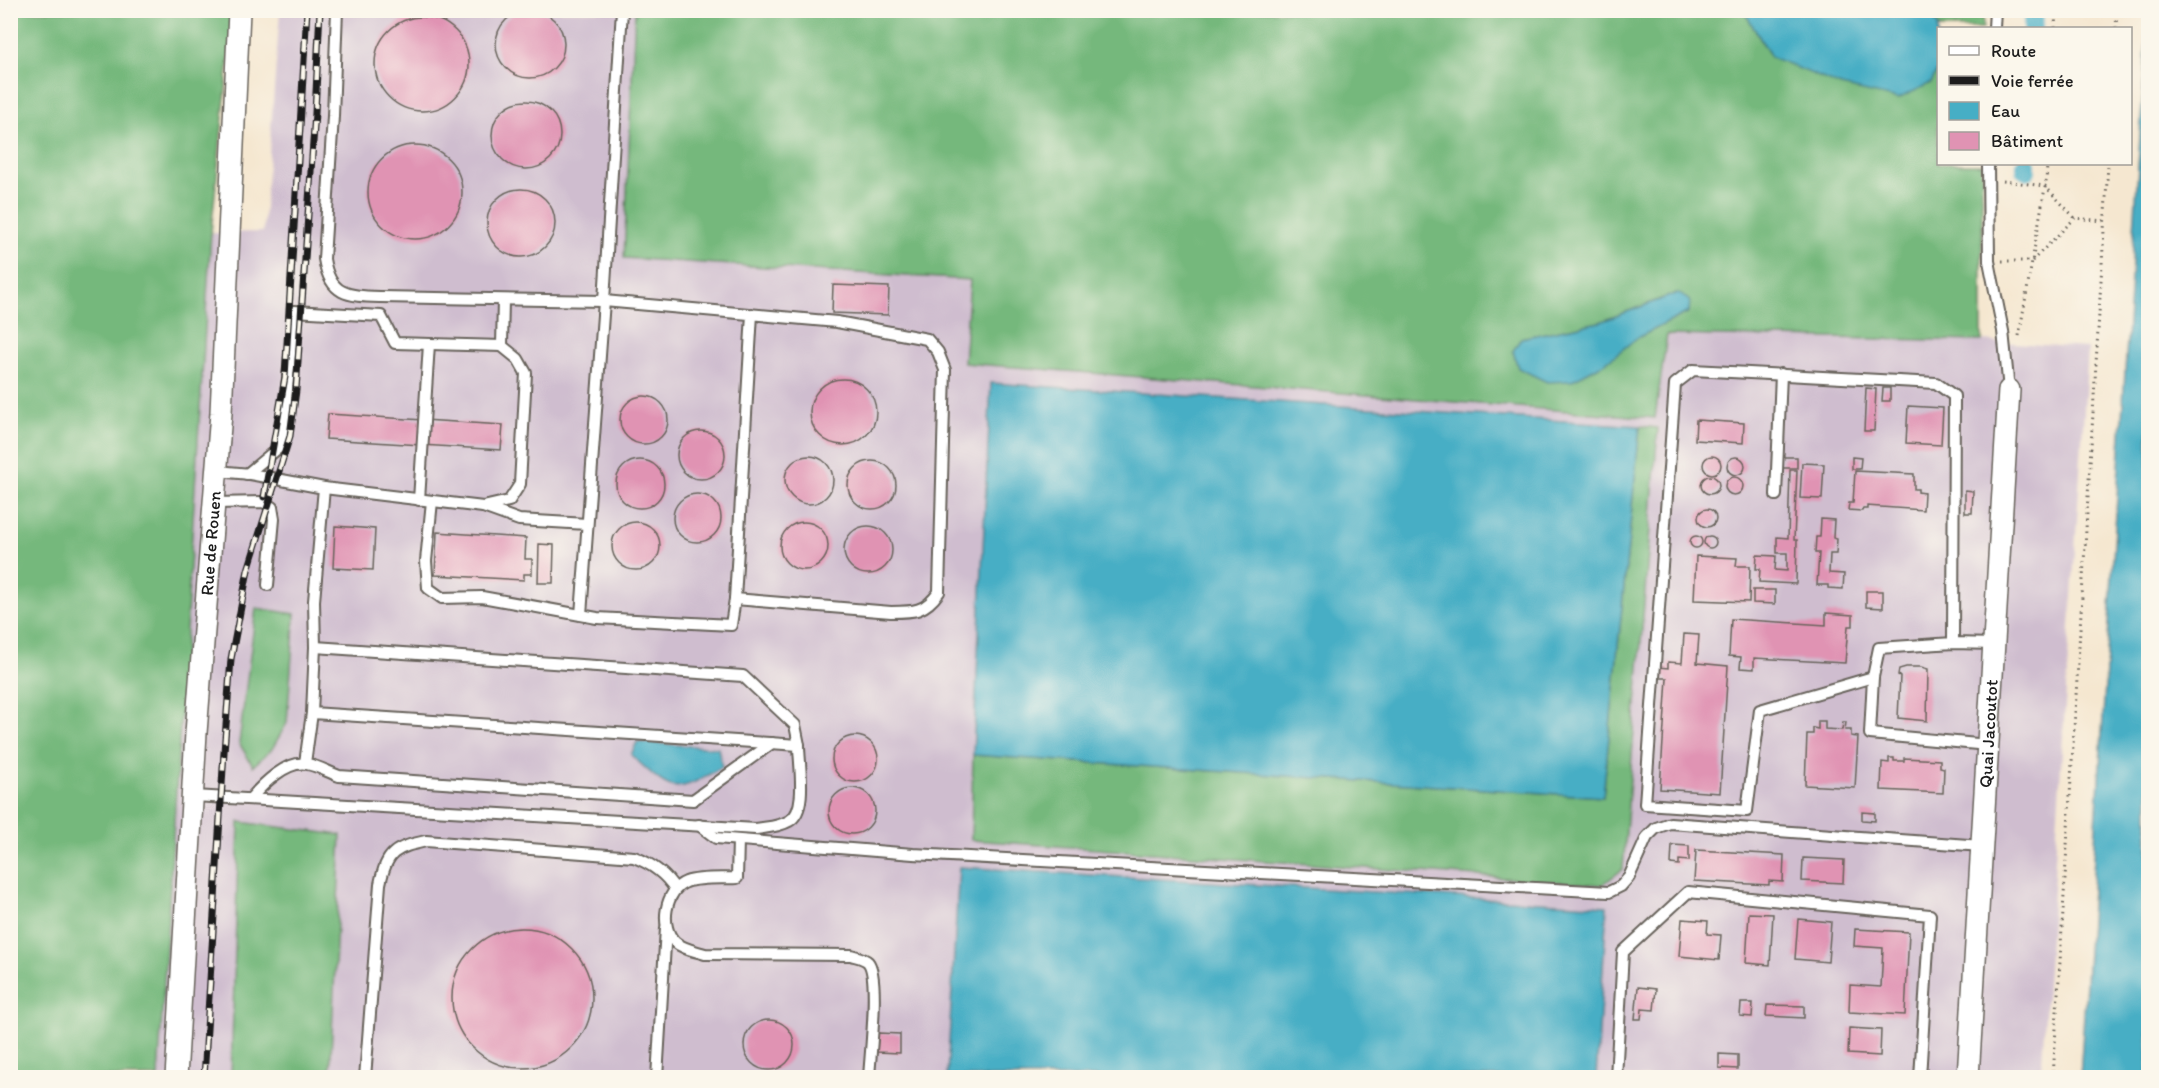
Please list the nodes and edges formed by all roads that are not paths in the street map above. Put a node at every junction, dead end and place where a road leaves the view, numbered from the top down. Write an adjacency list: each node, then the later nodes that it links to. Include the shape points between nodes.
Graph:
1 (337, 10): 7 (lane, via 326,276 335,288 352,296)
2 (622, 10): 9 (lane)
3 (1995, 10): 5 (lane)
4 (239, 11): 16 (street, Rue de Rouen)
5 (1994, 27)
6 (1988, 165): 15 (lane, via 1989,261)
7 (381, 297): 8 (lane); 11 (lane)
8 (503, 300): 9 (lane); 13 (lane)
9 (604, 301): 10 (lane); 24 (lane)
10 (752, 314): 26 (lane); 26 (lane, via 837,322 927,339 938,352 945,370 939,592 931,604 915,612)
11 (381, 316): 12 (lane, via 396,343); 17 (lane, via 294,311 282,445)
12 (429, 344): 13 (lane); 20 (lane)
13 (502, 346): 23 (lane, via 518,359 526,373 520,484 509,501)
14 (1781, 374): 19 (lane); 28 (lane, via 1936,382 1954,396); 31 (lane, via 1693,370 1675,384 1645,804 1748,811 1760,710)
15 (2010, 390): 29 (street, Quai Jacoutot)
16 (217, 471): 17 (lane); 22 (street, Rue de Rouen)
17 (247, 474): 18 (lane)
18 (324, 488): 20 (lane); 30 (lane, via 314,601)
19 (1776, 495)
20 (419, 500): 21 (lane)
21 (432, 501): 23 (lane); 27 (lane, via 426,561 428,588 442,598 482,597)
22 (215, 503): 25 (lane, via 263,502 272,507); 37 (street, Rue de Rouen)
23 (483, 507): 24 (lane, via 519,520)
24 (587, 524): 27 (lane)
25 (268, 585)
26 (735, 599): 27 (lane, via 731,625)
27 (581, 615)
28 (1953, 643): 29 (lane); 31 (lane, via 1878,648)
29 (1995, 644): 35 (street, Quai Jacoutot)
30 (315, 647): 32 (lane); 34 (lane, via 743,676 795,725)
31 (1873, 677): 35 (lane, via 1870,734)
32 (312, 713): 33 (lane); 36 (lane)
33 (772, 743): 34 (lane); 36 (lane, via 693,800 339,776)
34 (799, 745): 39 (lane, via 801,799 798,813 790,821 756,829)
35 (1988, 745): 41 (street, Quai Jacoutot)
36 (305, 763): 38 (lane, via 285,769)
37 (194, 796): 38 (lane); 44 (street, Rue de Rouen)
38 (251, 798): 39 (lane)
39 (699, 825): 40 (lane, via 716,838)
40 (738, 840): 41 (lane, via 913,855 1609,892 1629,877 1647,837 1656,828 1670,823); 42 (lane, via 737,878 694,881)
41 (1982, 846): 50 (street, Quai Jacoutot)
42 (675, 890): 43 (lane, via 669,898); 45 (lane, via 657,868 634,857 426,841 393,852 384,865 380,884)
43 (666, 927): 46 (lane); 47 (lane, via 674,942 705,954 863,958 869,963 874,982)
44 (176, 1077)
45 (365, 1077)
46 (657, 1077)
47 (869, 1077)
48 (1616, 1077): 49 (lane, via 1623,952 1688,892 1930,915)
49 (1920, 1077)
50 (1968, 1077)

